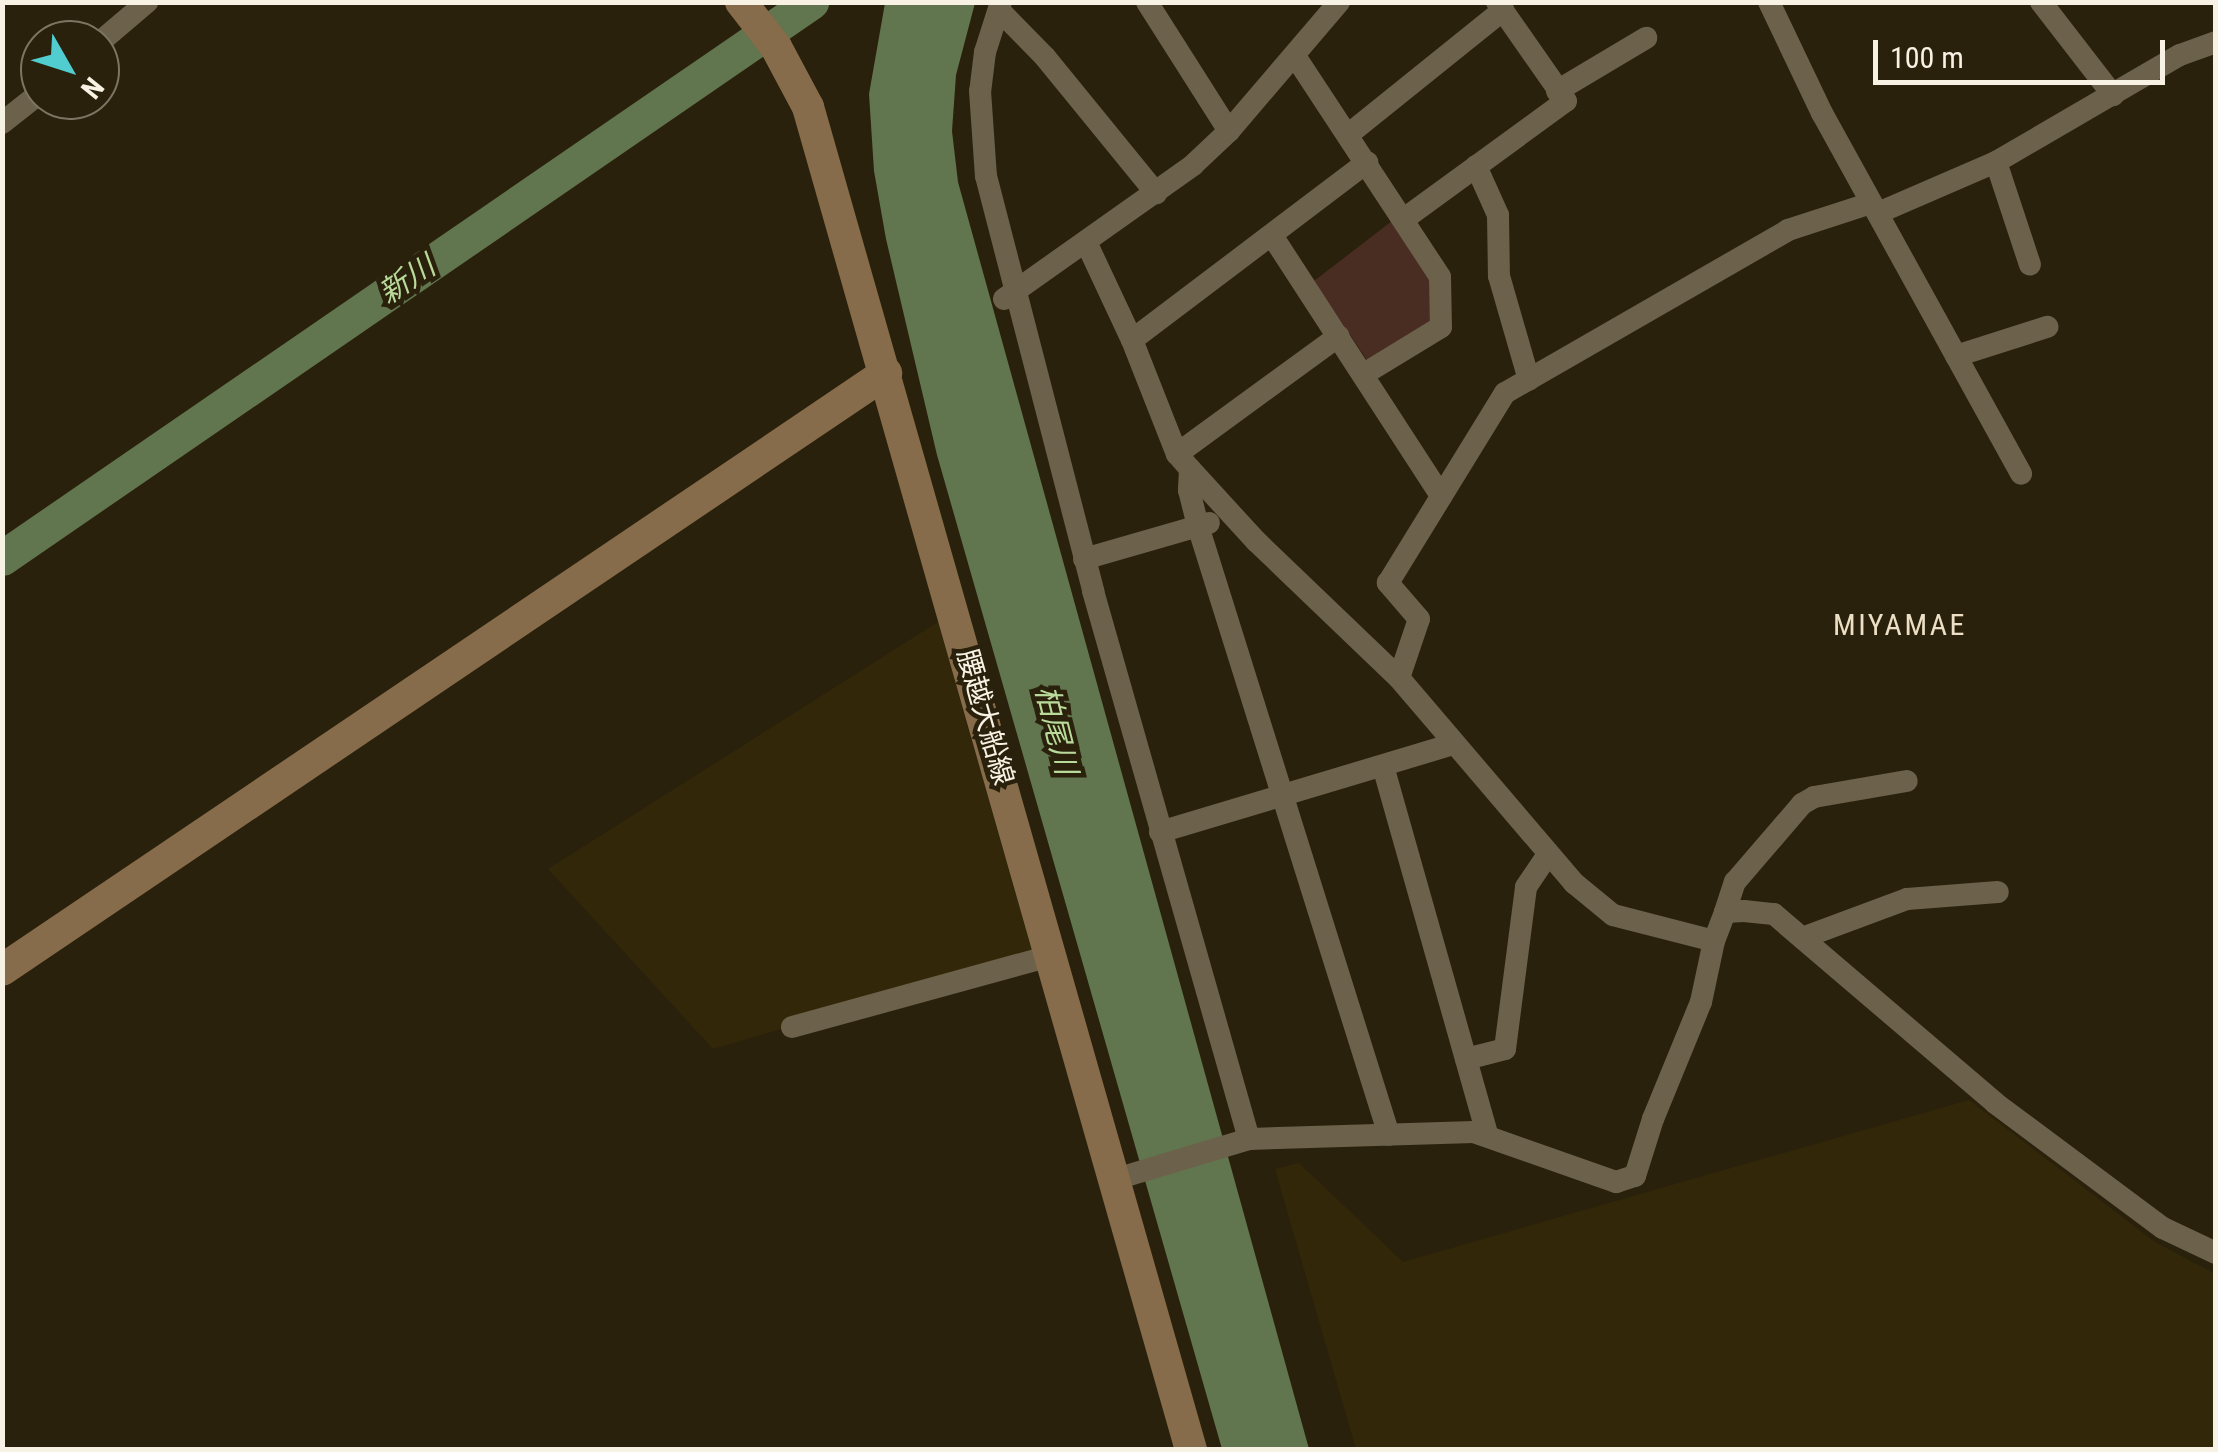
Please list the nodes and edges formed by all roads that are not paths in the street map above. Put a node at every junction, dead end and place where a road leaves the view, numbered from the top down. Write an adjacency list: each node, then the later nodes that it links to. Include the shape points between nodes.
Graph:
1 (148, 2): 9 (street)
2 (1147, 2): 15 (street)
3 (1339, 2): 12 (street)
4 (1769, 2): 21 (street)
5 (2041, 2): 14 (street)
6 (1000, 6): 20 (street); 26 (street, via 985,52 980,126)
7 (1500, 6): 13 (street); 16 (street)
8 (747, 10): 31 (main road, 腰越大船線, via 808,107)
9 (120, 25)
10 (1646, 38): 13 (street)
11 (2216, 42): 14 (street)
12 (1294, 56): 15 (street); 16 (street)
13 (1557, 91): 19 (street, via 1566,102)
14 (2112, 95): 18 (street)
15 (1228, 132): 20 (street)
16 (1349, 134): 17 (street)
17 (1367, 162): 22 (street); 23 (street)
18 (1996, 162): 21 (street); 25 (street)
19 (1476, 166): 22 (street); 33 (street, via 1498,215 1499,276)
20 (1156, 194): 24 (street)
21 (1875, 208): 30 (street); 33 (street, via 1788,230)
22 (1404, 218): 32 (street, via 1440,277 1440,327)
23 (1273, 237): 28 (street); 29 (street)
24 (1087, 244): 26 (street); 29 (street)
25 (2030, 266)
26 (1009, 295): 39 (street)
27 (2047, 327): 30 (street)
28 (1339, 336): 32 (street); 34 (street)
29 (1132, 340): 34 (street)
30 (1956, 356): 35 (street)
31 (896, 366): 51 (main road, 腰越大船線); 52 (main road)
32 (1364, 374): 36 (street)
33 (1528, 380): 36 (street, via 1505,393)
34 (1184, 461): 37 (street); 38 (street)
35 (2021, 474)
36 (1441, 496): 40 (street, via 1388,583 1419,619)
37 (1232, 516): 38 (street); 40 (street)
38 (1198, 526): 39 (street); 44 (street)
39 (1084, 559): 45 (street)
40 (1399, 678): 41 (street)
41 (1454, 744): 42 (street); 46 (street)
42 (1383, 766): 44 (street); 54 (street)
43 (1907, 781): 48 (street, via 1802,804 1736,882)
44 (1283, 796): 45 (street); 55 (street)
45 (1160, 832): 57 (street)
46 (1548, 854): 50 (street, via 1612,915); 54 (street, via 1526,886 1506,1048)
47 (1998, 892): 49 (street, via 1906,898)
48 (1725, 912): 49 (street, via 1774,914); 50 (street)
49 (1802, 938): 59 (street, via 1996,1104 2163,1228)
50 (1714, 940): 56 (street, via 1701,1002 1635,1176 1616,1182)
51 (1053, 955): 53 (street); 58 (main road, 腰越大船線)
52 (2, 970)
53 (792, 1027)
54 (1466, 1059): 56 (street)
55 (1389, 1135): 56 (street); 57 (street)
56 (1488, 1136)
57 (1243, 1140): 58 (street)
58 (1126, 1176): 60 (main road, 腰越大船線)
59 (2212, 1252)
60 (1191, 1450)

